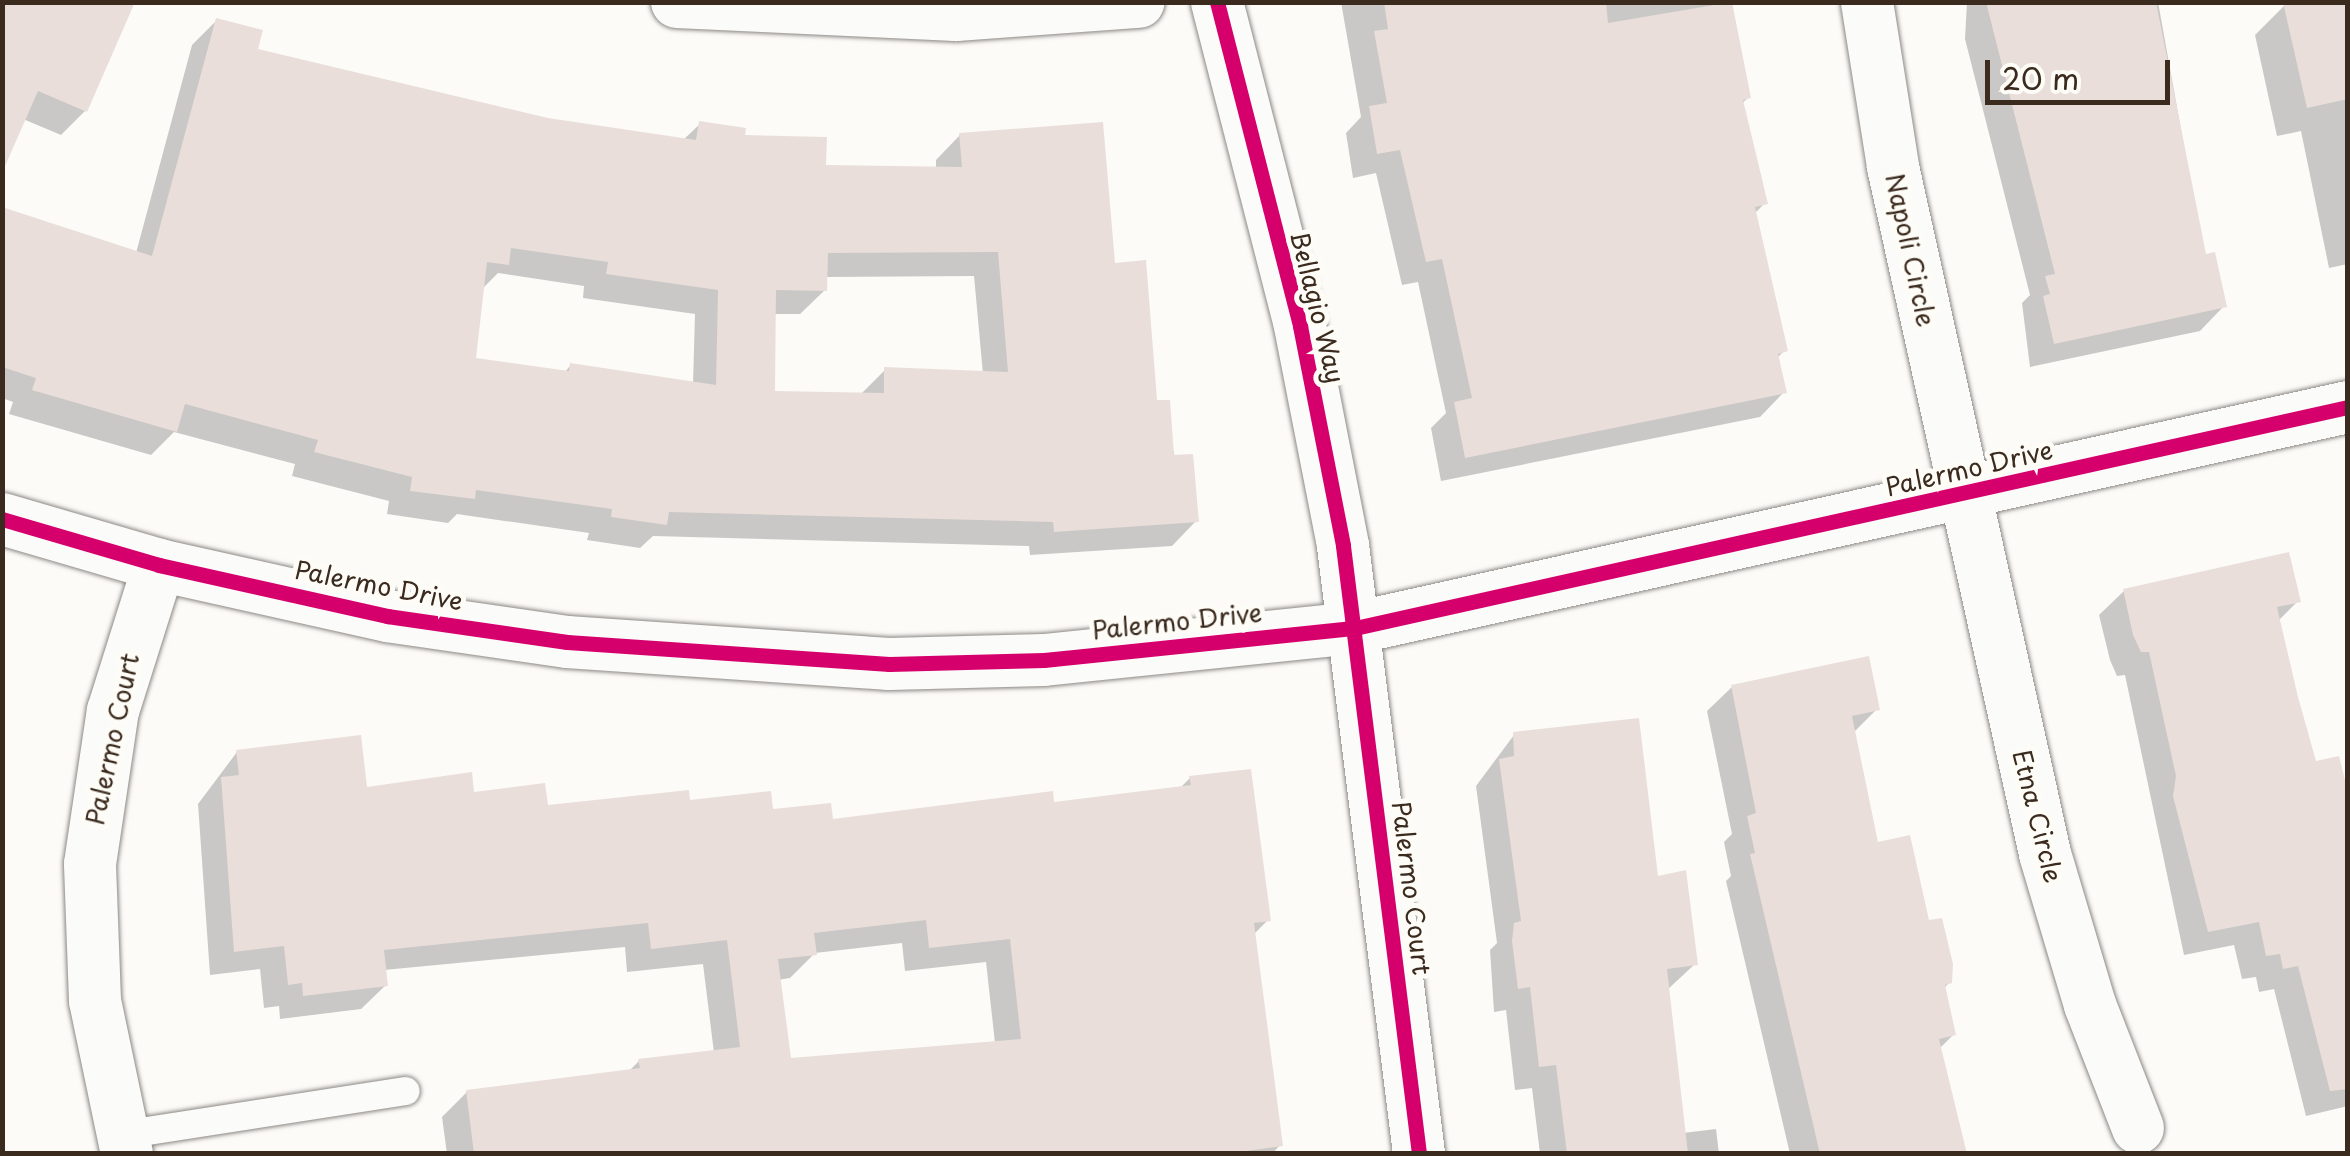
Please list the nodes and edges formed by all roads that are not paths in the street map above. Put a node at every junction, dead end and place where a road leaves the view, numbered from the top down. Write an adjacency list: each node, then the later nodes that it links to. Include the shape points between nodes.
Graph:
1 (677, 2): 2 (street, via 956,15)
2 (1139, 2)
3 (1217, 2): 9 (street, Bellagio Way, via 1300,326)
4 (1867, 2): 6 (street, Napoli Circle, via 1892,166)
5 (2348, 407): 6 (street, Palermo Drive)
6 (1964, 496): 9 (street, Palermo Drive); 11 (street, Etna Circle, via 2046,854 2090,1005)
7 (2, 519): 8 (street, Palermo Drive)
8 (159, 565): 9 (street, Palermo Drive, via 387,616 747,658 1044,660); 12 (street, Palermo Court, via 113,711 90,864 95,1001)
9 (1355, 628): 13 (street, Palermo Court)
10 (406, 1092): 12 (lane)
11 (2138, 1128)
12 (125, 1144)
13 (1419, 1154)

